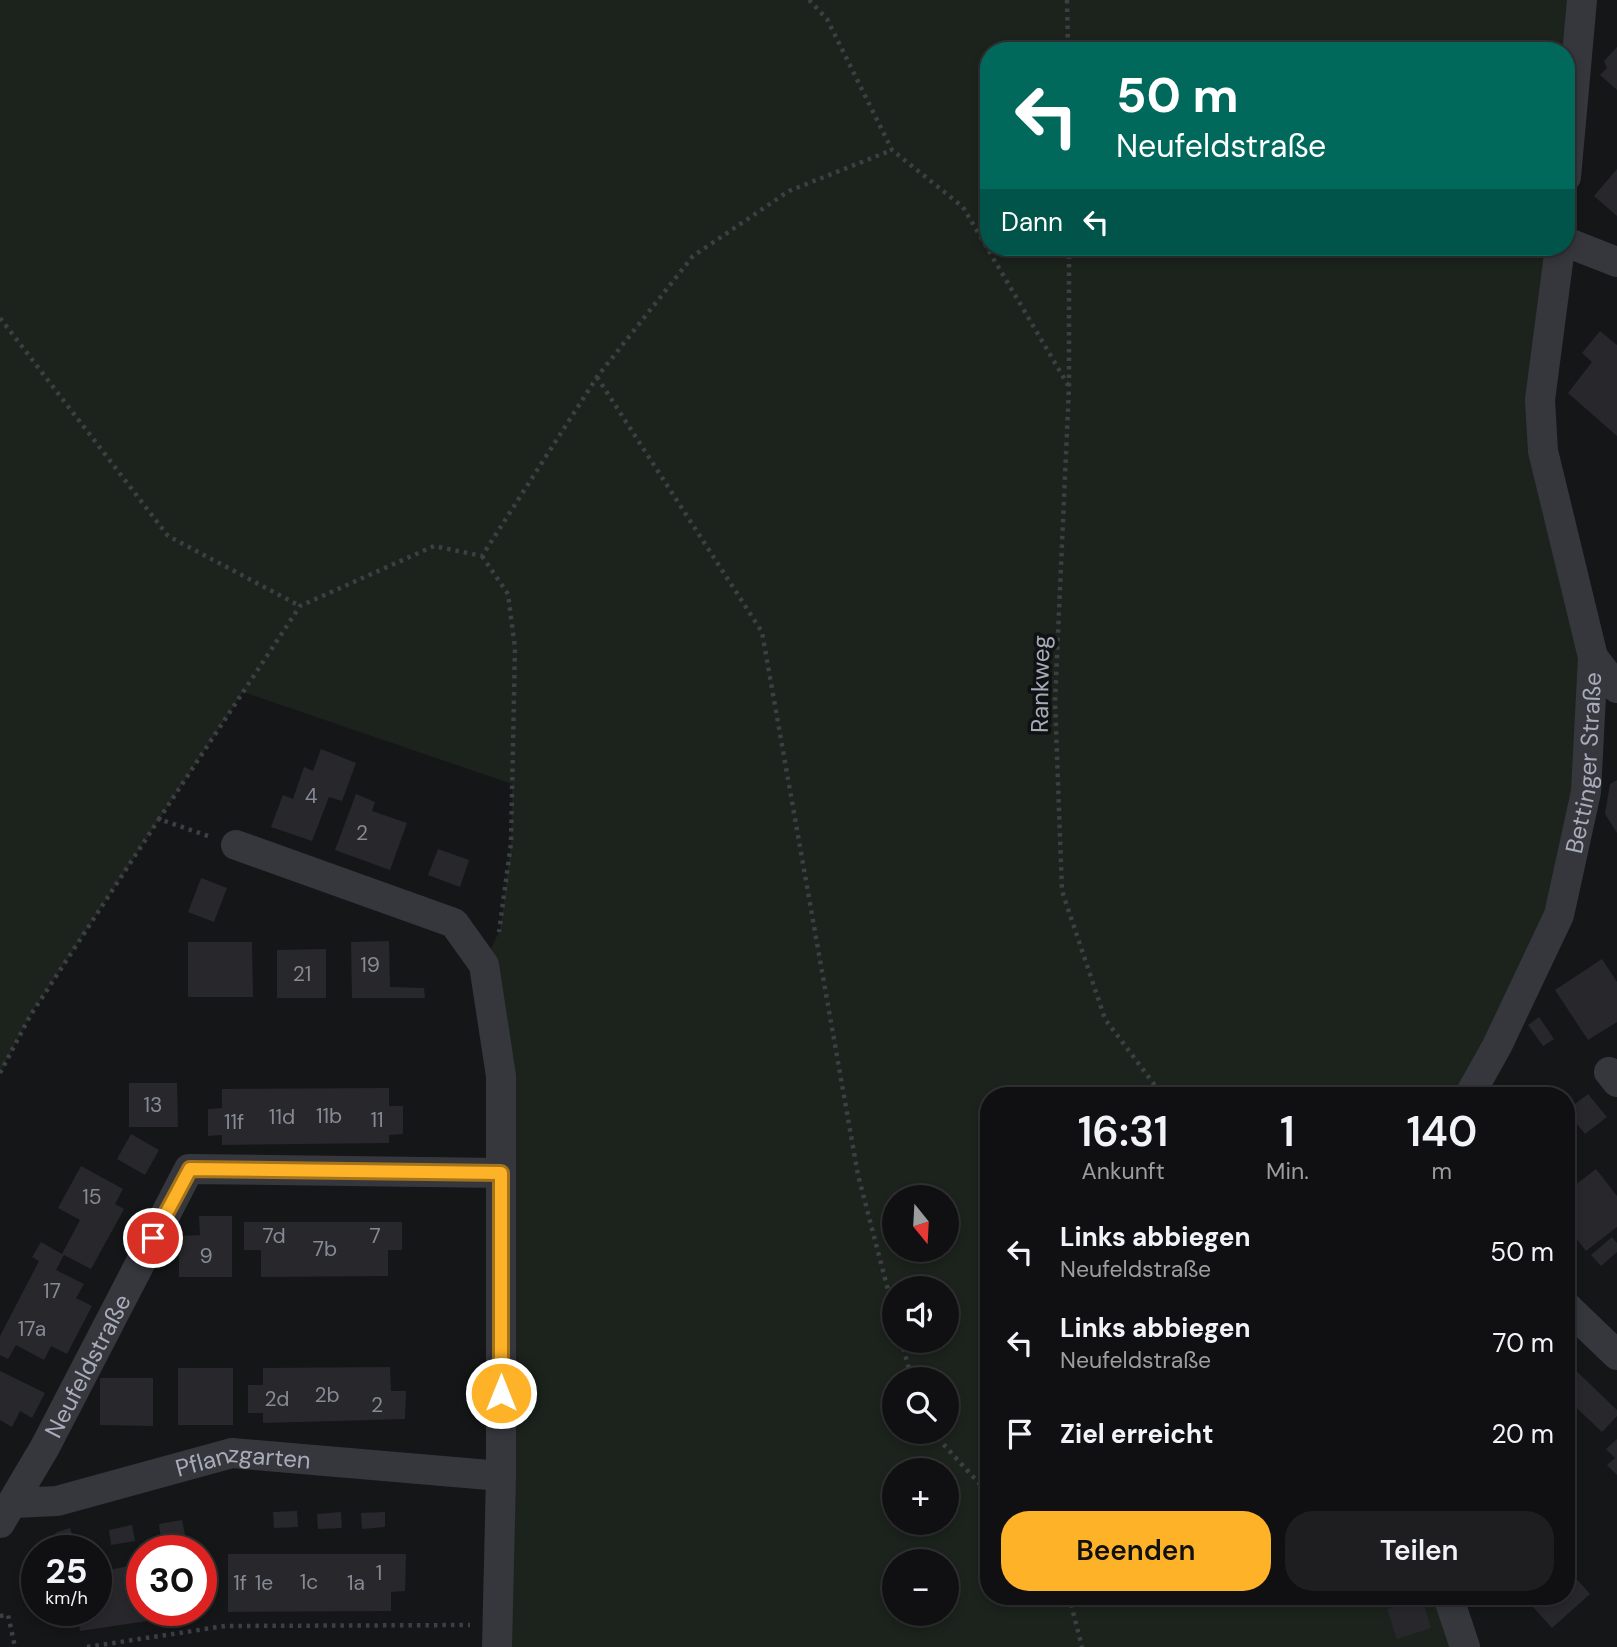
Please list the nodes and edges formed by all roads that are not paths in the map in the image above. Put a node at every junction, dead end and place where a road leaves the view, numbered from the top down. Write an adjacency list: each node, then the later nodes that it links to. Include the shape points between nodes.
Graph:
1 (1582, 0): 2 (street)
2 (1575, 77)
3 (1575, 246): 5 (street)
4 (1559, 256): 6 (street, Bettinger Straße, via 1540,400 1543,451)
5 (1617, 262)
6 (1593, 657): 7 (street); 9 (street, Bettinger Straße, via 1586,792 1559,915)
7 (1617, 688)
8 (236, 845): 10 (street, via 454,923 484,965 501,1076)
9 (1474, 1087)
10 (501, 1173): 13 (street); 14 (street, Neufeldstraße, via 190,1169)
11 (1575, 1315): 12 (street)
12 (1617, 1355)
13 (501, 1476): 14 (street, Pflanzgarten, via 232,1453); 16 (street)
14 (6, 1513)
15 (1451, 1605): 17 (street)
16 (489, 1636)
17 (1465, 1647)

